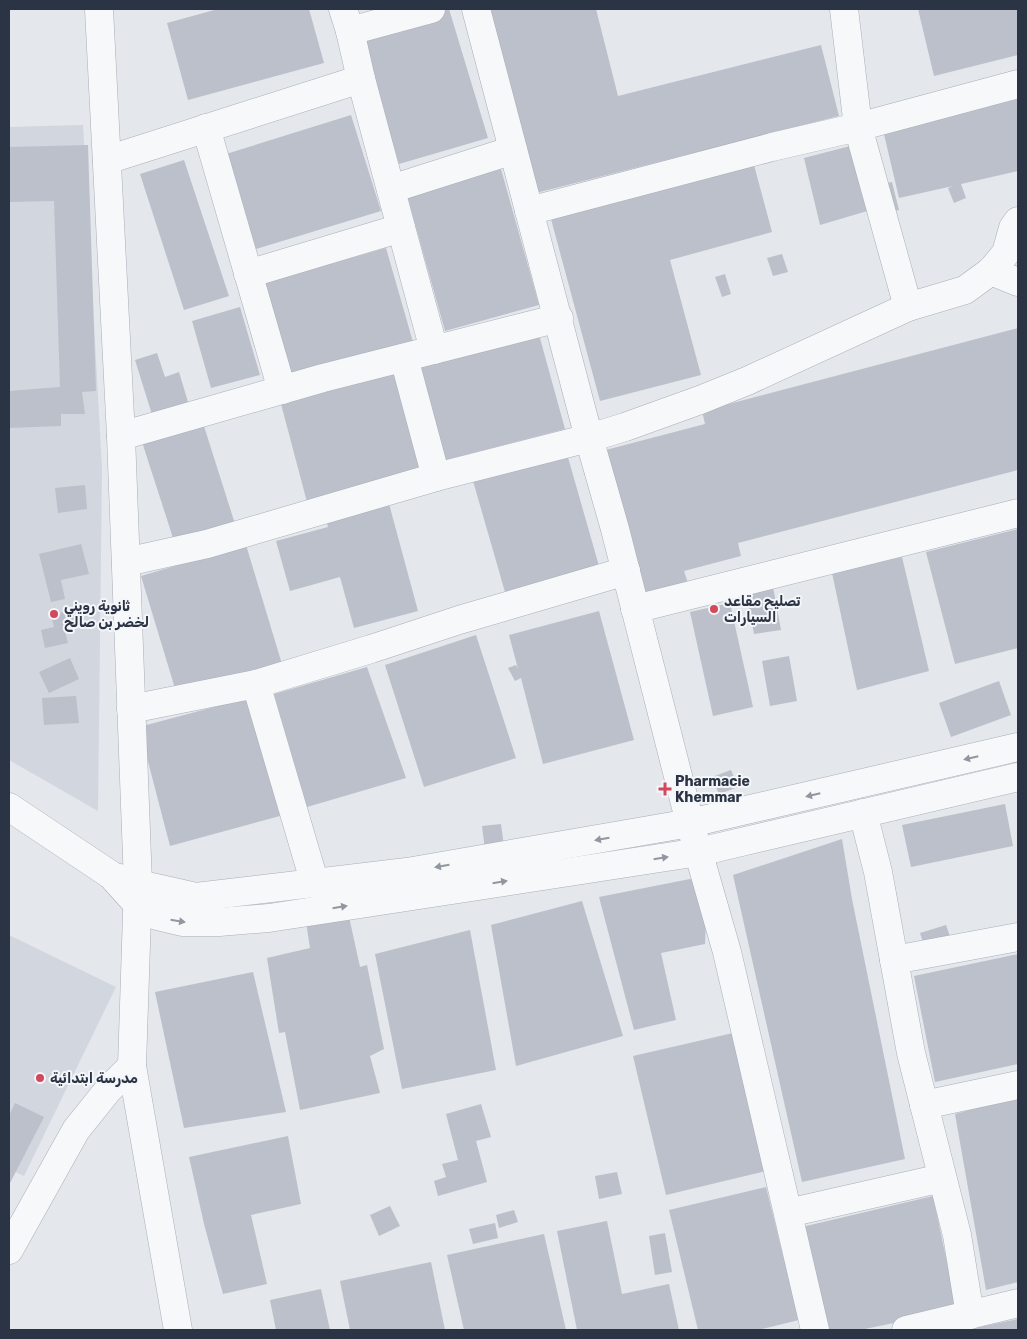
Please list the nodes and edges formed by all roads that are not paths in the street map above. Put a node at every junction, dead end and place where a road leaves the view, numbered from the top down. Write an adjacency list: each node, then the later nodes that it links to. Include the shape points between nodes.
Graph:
1 (99, 9): 11 (street)
2 (431, 9): 5 (street)
3 (476, 9): 10 (street)
4 (844, 9): 8 (street)
5 (347, 20): 6 (street)
6 (361, 79): 9 (street); 12 (street)
7 (1018, 84): 8 (street)
8 (858, 127): 13 (street); 19 (street)
9 (206, 128): 11 (street); 17 (street)
10 (513, 150): 12 (street); 13 (street)
11 (107, 160): 24 (street)
12 (391, 189): 15 (street)
13 (529, 211): 20 (street)
14 (1018, 221): 16 (street, via 1012,228 1006,253)
15 (401, 228): 17 (street); 21 (street)
16 (991, 271): 18 (street); 19 (street, via 965,290)
17 (248, 274): 23 (street)
18 (1018, 282)
19 (908, 307): 25 (street, via 747,381)
20 (559, 318): 21 (street); 25 (street)
21 (434, 350): 22 (street)
22 (404, 358): 23 (street); 26 (street)
23 (282, 390): 24 (street)
24 (121, 436): 28 (street)
25 (589, 438): 26 (street); 29 (street)
26 (436, 477): 28 (street, via 206,544)
27 (1018, 513): 30 (street)
28 (126, 562): 32 (street)
29 (626, 571): 30 (street); 31 (street)
30 (635, 609): 37 (street)
31 (256, 684): 32 (street); 39 (street)
32 (131, 709): 40 (street)
33 (1018, 747): 37 (street, one-way to 37)
34 (1018, 777): 36 (street)
35 (9, 808): 40 (street)
36 (863, 813): 38 (street); 42 (street, via 878,872)
37 (690, 823): 38 (street); 39 (street, one-way to 39, via 407,872)
38 (699, 852): 40 (street, one-way to 38, via 157,916 182,922 218,922 268,918); 47 (street)
39 (315, 884): 40 (street, via 196,897)
40 (138, 894): 43 (street)
41 (1018, 936): 42 (street)
42 (894, 960): 45 (street)
43 (132, 1066): 48 (street, via 76,1130); 51 (street)
44 (1018, 1085): 45 (street)
45 (924, 1105): 46 (street)
46 (942, 1178): 47 (street); 50 (street, via 957,1235)
47 (788, 1213): 52 (street)
48 (9, 1250)
49 (1018, 1303): 50 (street)
50 (970, 1315): 53 (street)
51 (178, 1330)
52 (815, 1330)
53 (906, 1330)

